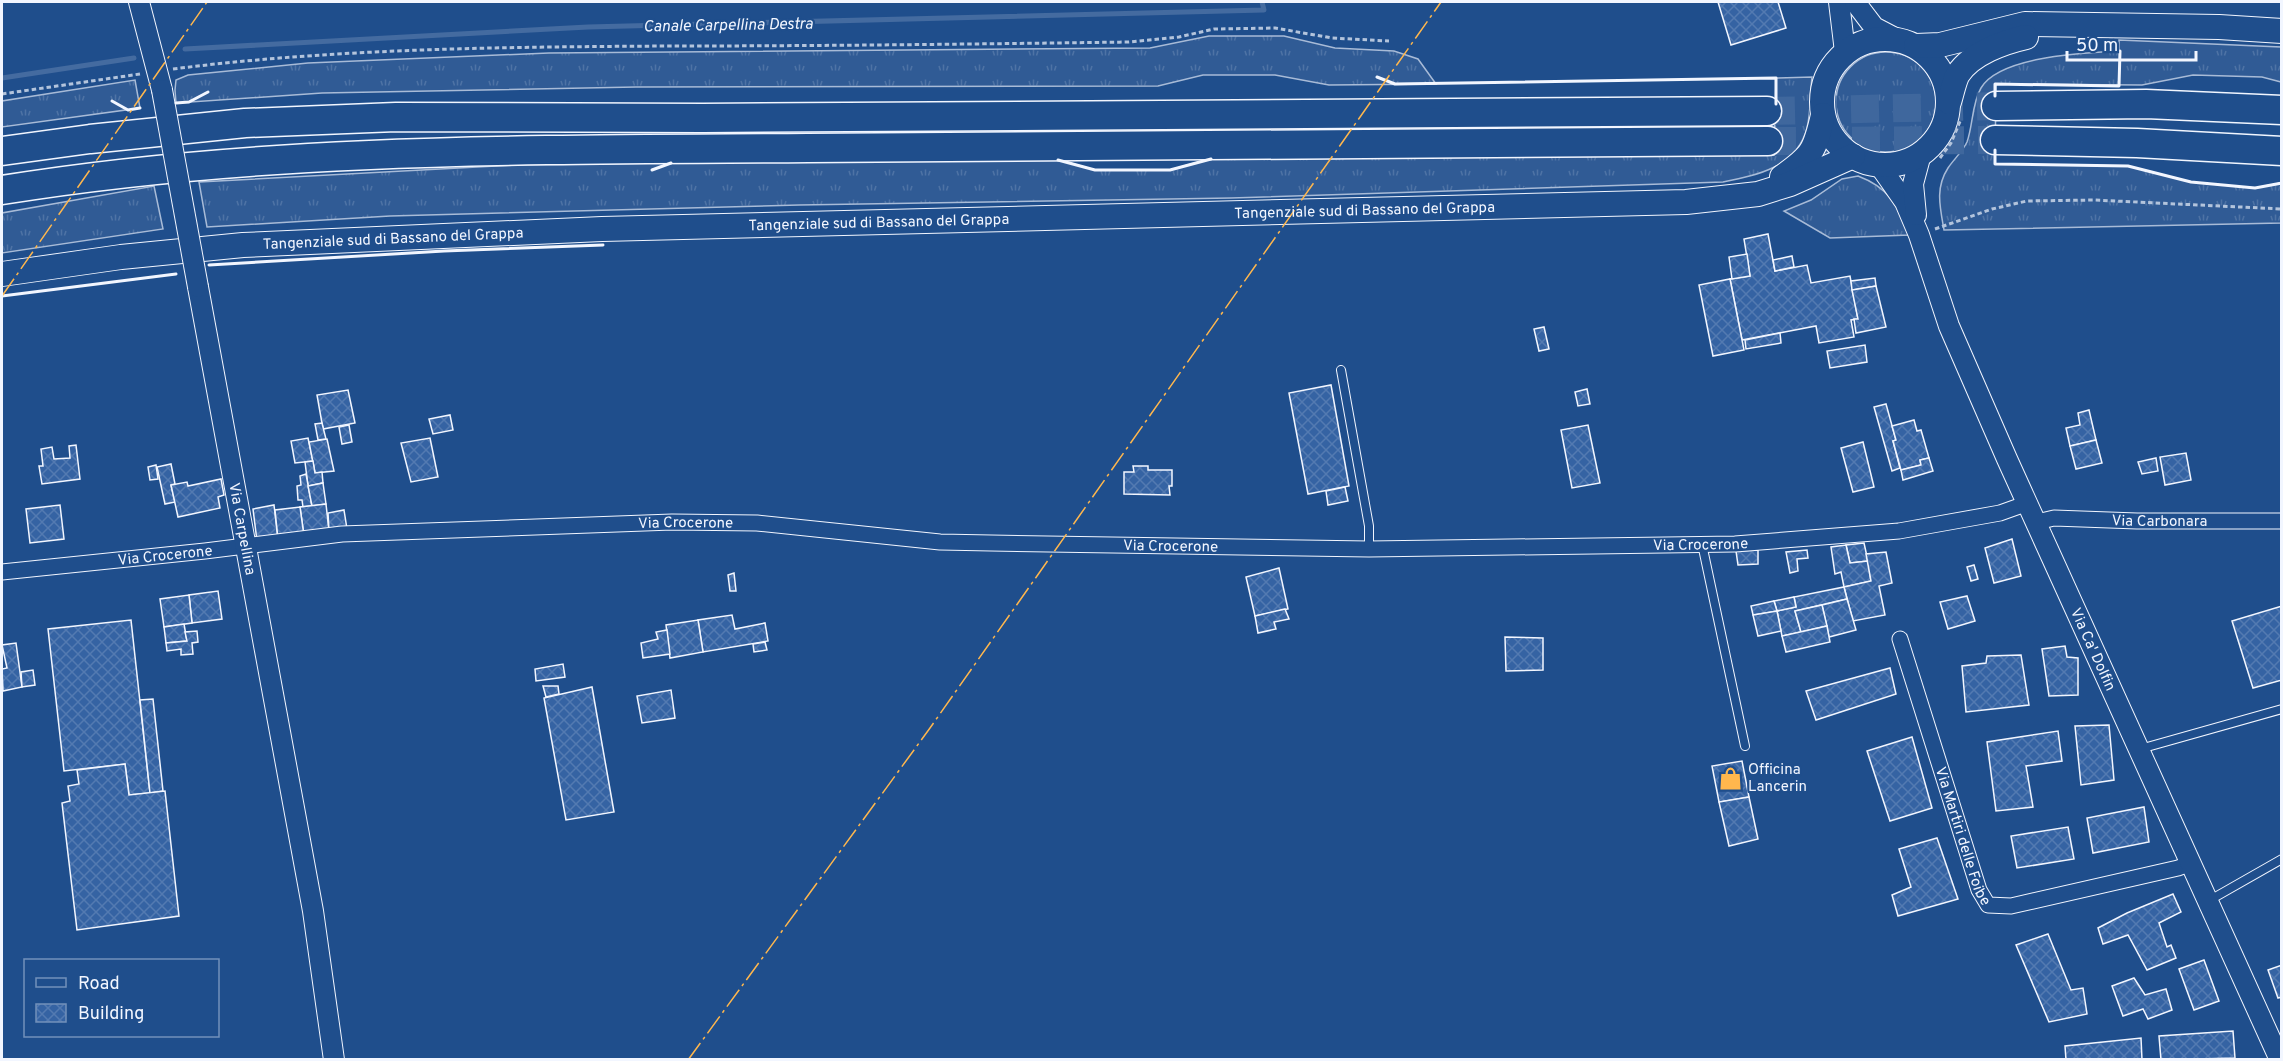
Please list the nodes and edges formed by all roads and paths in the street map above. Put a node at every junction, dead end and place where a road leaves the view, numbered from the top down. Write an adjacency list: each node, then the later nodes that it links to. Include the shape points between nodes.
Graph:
1 (139, 2): 9 (street, Via Carpellina)
2 (1839, 2): 8 (street)
3 (1855, 2): 7 (street, via 1874,27)
4 (2072, 25): 5 (main road, Tangenziale sud di Bassano del Grappa); 7 (main road, Tangenziale sud di Bassano del Grappa, via 2025,24 1940,45); 11 (main road, Tangenziale sud di Bassano del Grappa, via 2007,42 1975,58 1958,74)
5 (2282, 31)
6 (1389, 40): 9 (path, via 1332,38 1275,28 1214,29 1129,42 512,47 216,64)
7 (1906, 43): 8 (main road, Tangenziale sud di Bassano del Grappa, via 1879,38); 11 (main road, Tangenziale sud di Bassano del Grappa, via 1930,56 1941,70)
8 (1845, 52): 15 (main road, Tangenziale sud di Bassano del Grappa, via 1825,80)
9 (160, 81): 10 (path); 33 (street, Via Carpellina, bridge)
10 (2, 94)
11 (1949, 102): 20 (main road, Tangenziale sud di Bassano del Grappa, via 1945,124)
12 (1996, 106): 13 (highway, via 2146,104)
13 (2282, 110)
14 (1767, 111): 18 (highway, via 396,117 234,124)
15 (1823, 115): 21 (main road, Tangenziale sud di Bassano del Grappa, via 1829,132); 24 (main road, Tangenziale sud di Bassano del Grappa, via 1817,141 1806,160)
16 (1995, 140): 19 (highway)
17 (1768, 141): 23 (highway, via 469,151 197,166)
18 (2, 151)
19 (2282, 151)
20 (1921, 154): 22 (main road, Tangenziale sud di Bassano del Grappa, via 1901,163); 26 (street, Via Ca' Dolfin, via 1913,184)
21 (1852, 156): 22 (main road, Tangenziale sud di Bassano del Grappa); 24 (main road, Tangenziale sud di Bassano del Grappa)
22 (1879, 165): 26 (street, Via Ca' Dolfin, via 1905,202)
23 (2, 190)
24 (1758, 194): 27 (main road, Tangenziale sud di Bassano del Grappa, via 1686,202 602,228 243,245)
25 (2282, 209): 26 (path, via 2094,200 2027,201)
26 (1919, 235): 29 (street, Via Ca' Dolfin, via 1949,326)
27 (2, 274)
28 (1341, 370): 34 (lane, via 1369,526)
29 (2028, 503): 30 (street, Via Ca' Dolfin); 32 (street, Via Crocerone, via 2001,513 1899,531)
30 (2037, 522): 31 (street, Via Carbonara, via 2054,518); 39 (street, Via Ca' Dolfin)
31 (2282, 522)
32 (1702, 544): 34 (street, Via Crocerone); 38 (lane)
33 (245, 547): 34 (street, Via Crocerone, via 342,534 672,522 757,523 940,542); 35 (street, Via Crocerone); 43 (street, Via Carpellina, via 314,911)
34 (1369, 549)
35 (2, 572)
36 (1900, 639): 41 (street, Via Martiri delle Foibe, via 1979,890 1988,905 2011,906)
37 (2282, 709): 39 (lane)
38 (1745, 746)
39 (2139, 750): 41 (street, Via Ca' Dolfin)
40 (2282, 859): 42 (lane)
41 (2189, 864): 42 (street, Via Ca' Dolfin)
42 (2207, 902): 44 (street, Via Ca' Dolfin)
43 (334, 1059)
44 (2280, 1059)

